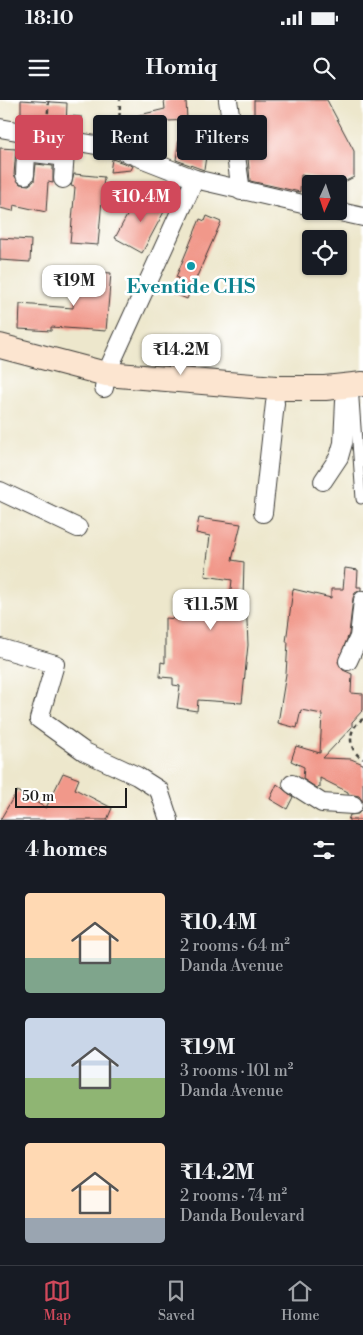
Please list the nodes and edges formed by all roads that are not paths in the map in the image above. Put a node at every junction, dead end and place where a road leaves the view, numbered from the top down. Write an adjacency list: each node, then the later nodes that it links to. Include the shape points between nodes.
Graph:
1 (228, 100): 3 (street)
2 (241, 100): 4 (street)
3 (230, 115)
4 (241, 115)
5 (0, 128): 6 (street)
6 (15, 131)
7 (83, 148): 13 (street, via 118,149)
8 (26, 160): 11 (street)
9 (64, 160): 12 (street)
10 (236, 160): 14 (street)
11 (25, 175)
12 (63, 179)
13 (195, 179): 14 (street); 21 (street)
14 (241, 191): 15 (street)
15 (302, 204)
16 (348, 214): 17 (street)
17 (363, 217)
18 (0, 346): 20 (main road)
19 (0, 361): 20 (main road)
20 (31, 362): 21 (main road)
21 (105, 381): 22 (main road)
22 (276, 396): 23 (main road); 27 (street)
23 (357, 401): 24 (street, via 339,457); 26 (lane)
24 (324, 481)
25 (0, 491): 28 (street)
26 (361, 499)
27 (264, 513)
28 (78, 528)
29 (363, 600): 31 (street, via 361,632)
30 (0, 648): 34 (street, via 55,664 39,719 85,752 159,790)
31 (348, 661)
32 (292, 784): 33 (street, via 322,803)
33 (343, 810)
34 (170, 820)

